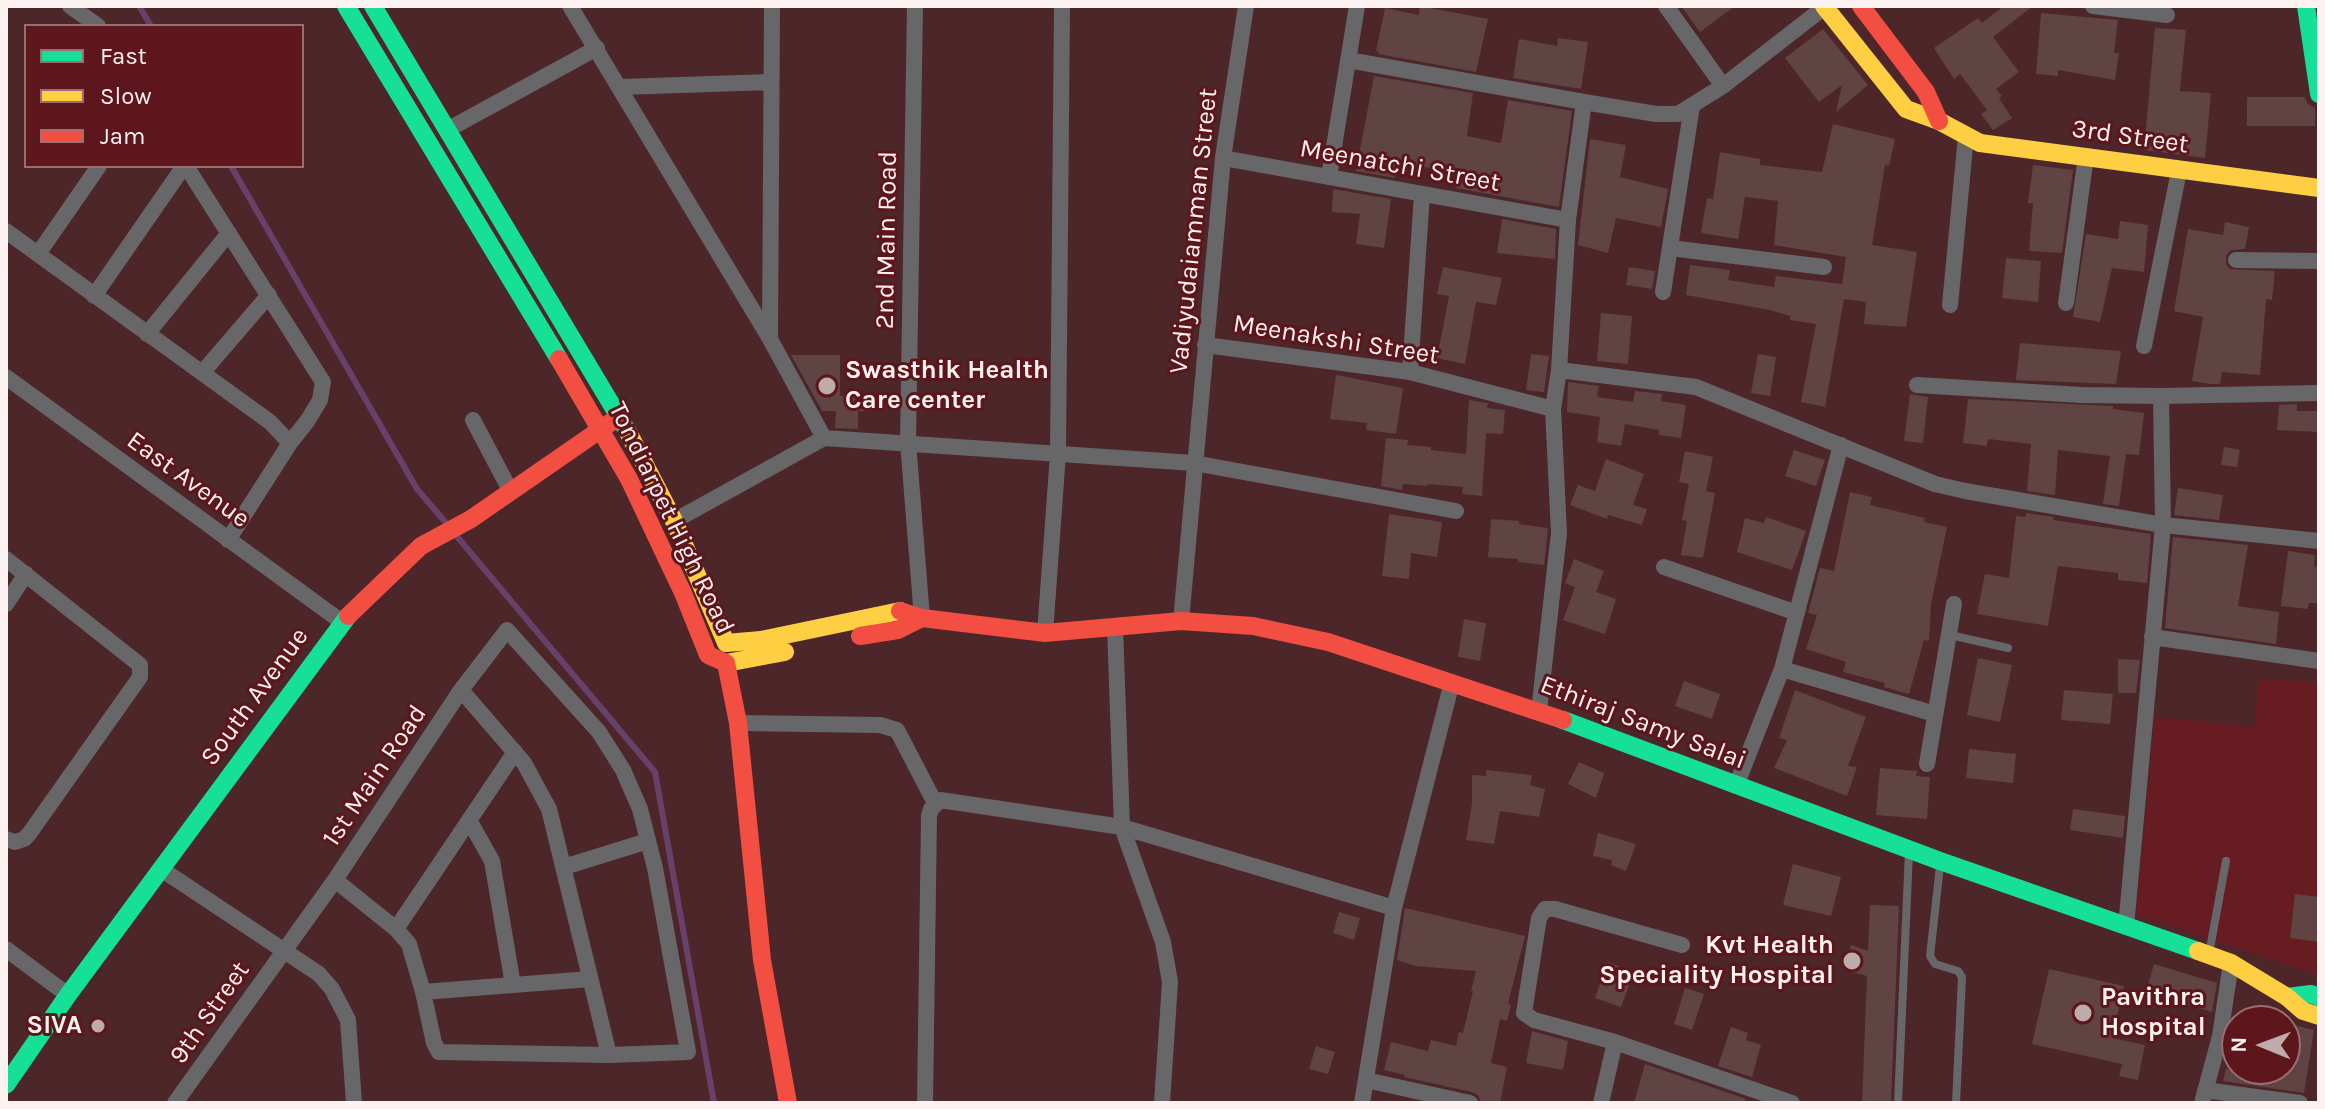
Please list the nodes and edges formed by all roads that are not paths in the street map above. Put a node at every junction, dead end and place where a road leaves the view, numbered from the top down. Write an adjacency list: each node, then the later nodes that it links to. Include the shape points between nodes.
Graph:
1 (70, 6): 16 (street)
2 (346, 6): 64 (main road, Tondiarpet High Road)
3 (373, 6): 26 (main road, Tondiarpet High Road)
4 (570, 6): 17 (street)
5 (772, 6): 19 (street)
6 (915, 6): 66 (street, 2nd Main Road)
7 (1062, 6): 69 (street)
8 (1246, 6): 29 (street, Vadiyudaiamman Street)
9 (1357, 6): 18 (street)
10 (1666, 6): 20 (street)
11 (1825, 6): 20 (street); 25 (main road, 3rd Street, via 1906,109)
12 (1861, 6): 25 (main road, via 1926,92)
13 (2093, 6): 15 (street)
14 (2306, 6): 22 (main road)
15 (2167, 15)
16 (95, 24)
17 (597, 48): 21 (street); 26 (street)
18 (1348, 60): 23 (street); 34 (street)
19 (771, 82): 21 (street); 51 (street)
20 (1723, 86): 24 (street)
21 (620, 87): 51 (street)
22 (2319, 94)
23 (1584, 102): 24 (street, via 1667,115); 37 (street)
24 (1692, 106): 40 (street)
25 (1939, 121): 27 (main road, 3rd Street)
26 (447, 130): 62 (main road, Tondiarpet High Road)
27 (1966, 136): 28 (main road, 3rd Street, via 1980,143); 49 (street)
28 (2086, 156): 33 (main road, 3rd Street); 48 (street)
29 (1223, 158): 34 (street, Meenatchi Street); 52 (street, Vadiyudaiamman Street)
30 (98, 168): 41 (street)
31 (184, 168): 47 (street)
32 (186, 168): 39 (street)
33 (2179, 171): 35 (main road, 3rd Street); 53 (street)
34 (1329, 177): 36 (street, Meenatchi Street)
35 (2319, 188)
36 (1422, 194): 37 (street, Meenatchi Street); 55 (street)
37 (1568, 220): 54 (street)
38 (6, 231): 41 (street)
39 (229, 233): 46 (street); 50 (street)
40 (1670, 248): 44 (street); 45 (street)
41 (38, 254): 47 (street)
42 (2236, 260): 43 (street)
43 (2319, 261)
44 (1824, 267)
45 (1663, 292)
46 (269, 295): 56 (street); 67 (street, via 323,382 320,400)
47 (94, 296): 50 (street)
48 (2066, 303)
49 (1950, 305)
50 (147, 334): 56 (street)
51 (770, 339): 65 (street)
52 (1205, 345): 55 (street, Meenakshi Street); 70 (street, Vadiyudaiamman Street)
53 (2144, 346)
54 (1559, 370): 61 (street); 68 (street, via 1696,387)
55 (1410, 372): 61 (street, Meenakshi Street)
56 (202, 373): 67 (street)
57 (6, 377): 75 (street, East Avenue)
58 (1917, 385): 60 (street)
59 (2319, 393): 60 (street)
60 (2161, 396): 74 (street)
61 (1553, 409): 97 (street, via 1559,533)
62 (620, 416): 64 (main road, South Avenue); 73 (main road, Tondiarpet High Road)
63 (473, 420): 71 (street)
64 (601, 428): 71 (main road, South Avenue); 93 (main road, Tondiarpet High Road, via 708,655)
65 (824, 438): 66 (street); 73 (street)
66 (908, 442): 69 (street); 83 (street, 2nd Main Road)
67 (290, 443): 75 (street)
68 (1841, 445): 74 (street, via 1935,484); 82 (street)
69 (1058, 454): 70 (street); 87 (street)
70 (1194, 463): 72 (street); 84 (street, Vadiyudaiamman Street)
71 (511, 492): 85 (main road, South Avenue, via 421,546)
72 (1456, 511)
73 (674, 521): 90 (main road, Tondiarpet High Road)
74 (2163, 525): 76 (street); 89 (street)
75 (228, 540): 85 (street, East Avenue)
76 (2319, 541)
77 (6, 559): 79 (street)
78 (1664, 567): 82 (street)
79 (26, 574): 80 (street); 106 (street, via 126,651 140,665 140,677 29,834 15,842)
80 (6, 604)
81 (1954, 604): 88 (street)
82 (1797, 613): 94 (street)
83 (922, 618): 87 (main road, Ethiraj Samy Salai); 90 (main road, Ethiraj Samy Salai, via 903,610); 93 (main road, Ethiraj Samy Salai, via 898,630)
84 (1181, 621): 86 (main road, Ethiraj Samy Salai); 95 (main road, Ethiraj Samy Salai, via 1253,626 1328,642)
85 (342, 622): 112 (main road, South Avenue)
86 (1115, 626): 87 (main road, Ethiraj Samy Salai); 105 (street)
87 (1045, 633)
88 (1949, 635): 91 (lane); 98 (street)
89 (2152, 637): 92 (street); 115 (street)
90 (726, 643)
91 (2008, 648)
92 (2319, 661)
93 (726, 663): 99 (main road, Tondiarpet High Road)
94 (1782, 669): 98 (street); 102 (street)
95 (1452, 682): 97 (main road, Ethiraj Samy Salai); 114 (street)
96 (461, 690): 100 (street); 107 (street, 1st Main Road, via 507,630 599,732 623,770); 113 (street, 1st Main Road)
97 (1539, 711): 102 (main road, Ethiraj Samy Salai)
98 (1935, 714): 101 (street)
99 (738, 723): 103 (street, via 880,725 897,730); 136 (main road, Tondiarpet High Road, via 762,960)
100 (515, 752): 104 (street); 111 (street, via 549,809)
101 (1927, 764)
102 (1736, 786): 108 (main road, Ethiraj Samy Salai)
103 (935, 803): 105 (street, via 949,799); 137 (street, via 929,816)
104 (469, 820): 116 (street); 123 (street, via 492,861)
105 (1122, 827): 114 (street); 138 (street, via 1169,973)
106 (6, 839)
107 (648, 841): 111 (street); 130 (street, via 688,1052)
108 (1909, 849): 109 (main road, Ethiraj Samy Salai); 143 (lane)
109 (1940, 861): 115 (main road, Ethiraj Samy Salai); 144 (lane, via 1930,956 1962,977)
110 (2226, 861): 120 (lane)
111 (564, 867): 122 (street)
112 (161, 869): 119 (street); 125 (main road, South Avenue)
113 (335, 880): 116 (street); 119 (street, 1st Main Road)
114 (1394, 908): 131 (street)
115 (2126, 927): 120 (main road, Ethiraj Samy Salai)
116 (396, 929): 124 (street, via 409,944)
117 (1682, 945): 129 (street, via 1555,909 1542,912 1524,1013)
118 (6, 949): 125 (street)
119 (283, 950): 134 (street, 9th Street); 135 (street, via 319,974 341,1004 348,1020)
120 (2209, 955): 121 (main road, Ethiraj Samy Salai)
121 (2231, 963): 126 (main road, Ethiraj Samy Salai); 133 (street)
122 (590, 979): 123 (street); 130 (street)
123 (513, 985): 124 (street)
124 (423, 992): 130 (street, via 439,1052)
125 (68, 995): 132 (main road, South Avenue)
126 (2287, 997): 127 (main road); 128 (main road, Ethiraj Samy Salai)
127 (2319, 997)
128 (2319, 1016)
129 (1615, 1042): 141 (street); 142 (street)
130 (609, 1055)
131 (1366, 1080): 139 (street); 140 (street)
132 (6, 1085)
133 (2204, 1097): 145 (street)
134 (175, 1103)
135 (354, 1103)
136 (788, 1103)
137 (925, 1103)
138 (1162, 1103)
139 (1362, 1103)
140 (1470, 1103)
141 (1601, 1103)
142 (1792, 1103)
143 (1898, 1103)
144 (1956, 1103)
145 (2300, 1103)

